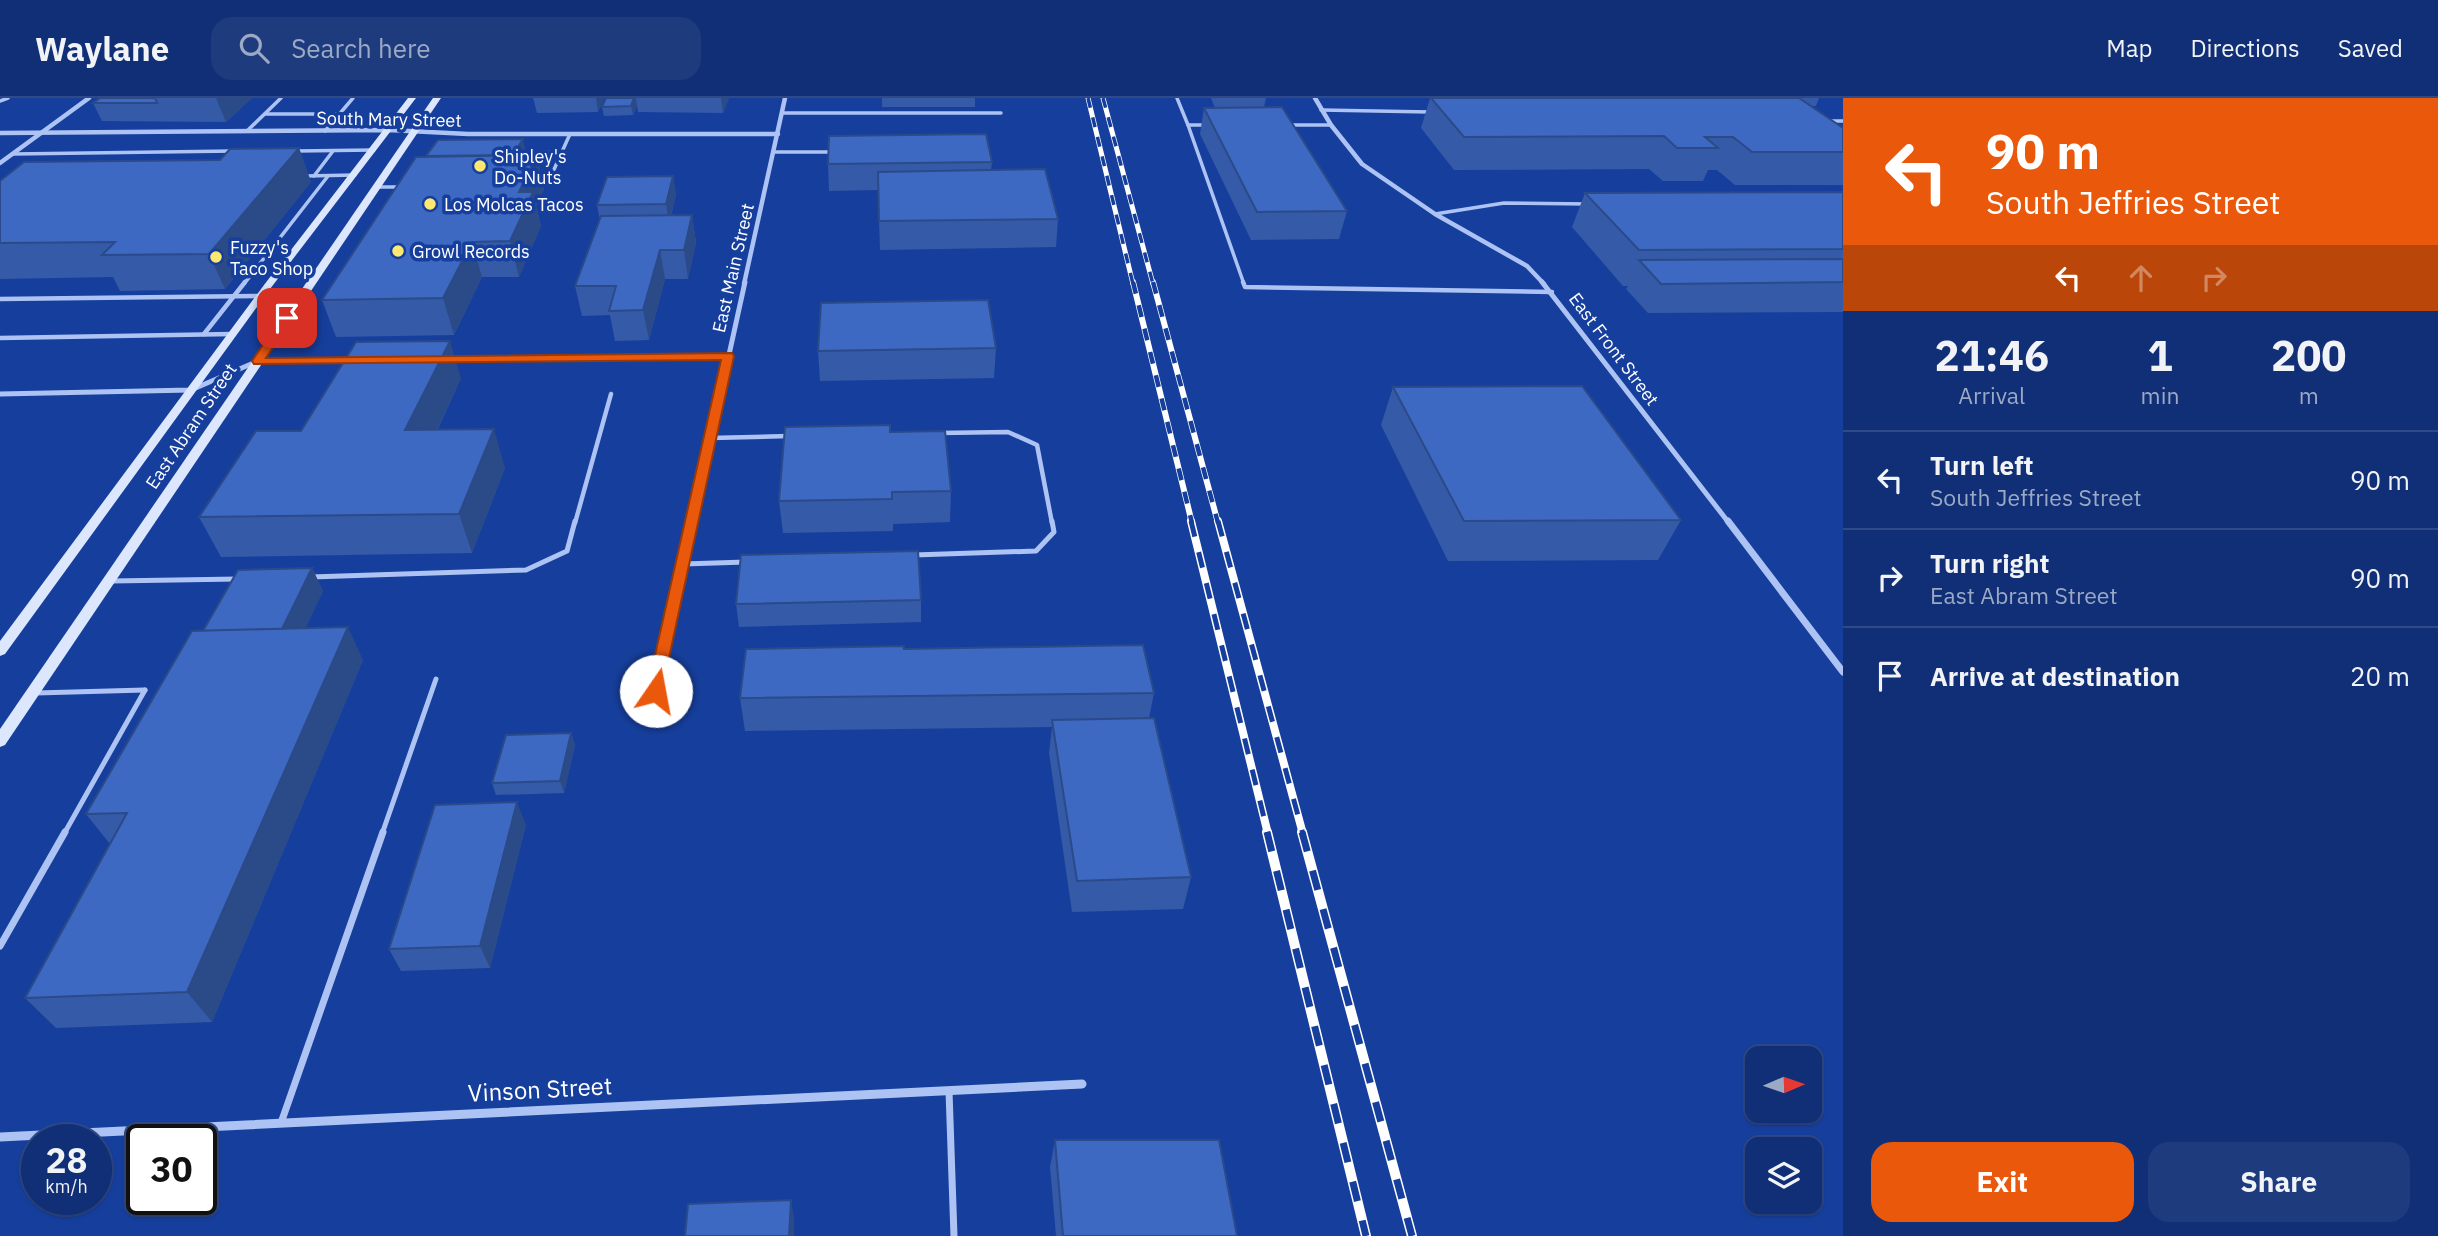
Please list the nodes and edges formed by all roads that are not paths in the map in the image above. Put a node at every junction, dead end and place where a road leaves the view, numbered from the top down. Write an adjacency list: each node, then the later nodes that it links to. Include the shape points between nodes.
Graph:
1 (8, 98): 10 (lane)
2 (89, 98): 28 (street)
3 (281, 98): 15 (lane)
4 (353, 98): 16 (lane)
5 (412, 98): 23 (main road, East Abram Street)
6 (437, 98): 26 (main road, East Abram Street)
7 (785, 98): 13 (street, East Main Street)
8 (1177, 98): 19 (lane)
9 (1315, 98): 11 (street, East Front Street)
10 (0, 101)
11 (1321, 110): 12 (lane); 22 (street, East Front Street)
12 (1438, 112)
13 (782, 113): 14 (lane); 31 (street, East Main Street)
14 (1001, 113)
15 (265, 114): 16 (lane); 24 (lane)
16 (339, 114): 25 (lane)
17 (1821, 121): 18 (lane)
18 (1843, 121)
19 (1188, 125): 20 (lane); 54 (lane, via 1245,287)
20 (1215, 125)
21 (1282, 125): 22 (lane)
22 (1331, 125): 53 (street, East Front Street, via 1362,164)
23 (389, 130): 25 (street, South Mary Street); 26 (street, South Mary Street); 34 (main road, East Abram Street)
24 (247, 131): 25 (street, South Mary Street); 28 (street, South Mary Street)
25 (325, 131)
26 (415, 131): 29 (street, South Mary Street); 50 (main road, East Abram Street)
27 (0, 133): 28 (street, South Mary Street)
28 (42, 133): 42 (street)
29 (468, 134): 30 (street, South Mary Street); 32 (lane)
30 (570, 134): 31 (street, South Mary Street); 37 (lane)
31 (778, 134): 38 (street, East Main Street)
32 (462, 144)
33 (333, 150): 34 (lane); 36 (lane); 47 (lane)
34 (374, 150): 45 (main road, East Abram Street)
35 (235, 151): 40 (lane)
36 (291, 151)
37 (562, 152): 41 (lane); 49 (lane, via 547,185)
38 (774, 152): 39 (lane); 61 (street, East Main Street)
39 (841, 152)
40 (59, 153): 42 (lane); 43 (lane)
41 (509, 153)
42 (13, 154): 44 (street)
43 (51, 160)
44 (0, 163)
45 (355, 175): 48 (lane); 56 (main road, East Abram Street)
46 (302, 176): 47 (lane)
47 (314, 176): 48 (lane)
48 (328, 176): 55 (lane)
49 (534, 185)
50 (376, 187): 51 (lane); 64 (main road, East Abram Street)
51 (401, 187)
52 (1599, 204): 53 (lane, via 1504,203)
53 (1435, 214): 54 (street, East Front Street, via 1527,267)
54 (1552, 292): 78 (street, East Front Street)
55 (233, 296): 56 (lane); 57 (lane); 58 (lane)
56 (260, 296): 59 (main road, East Abram Street)
57 (0, 299)
58 (204, 334): 59 (lane); 60 (lane)
59 (232, 334): 65 (main road, East Abram Street)
60 (0, 338)
61 (728, 356): 62 (street); 70 (street, East Main Street)
62 (439, 359)
63 (356, 360): 64 (street)
64 (258, 361): 65 (street); 76 (main road, East Abram Street)
65 (191, 390): 66 (street); 77 (main road, East Abram Street)
66 (0, 394)
67 (611, 394): 74 (lane, via 567,551 526,570)
68 (927, 434): 71 (lane, via 1008,432 1037,445 1054,532 1036,551)
69 (791, 436): 70 (lane)
70 (710, 438): 73 (street, East Main Street)
71 (900, 556)
72 (751, 562): 73 (lane)
73 (683, 564): 80 (street, East Main Street)
74 (297, 577)
75 (242, 579): 76 (lane)
76 (108, 581): 81 (main road, East Abram Street)
77 (0, 651)
78 (1843, 672)
79 (436, 679): 86 (lane)
80 (656, 691)
81 (33, 693): 82 (main road, East Abram Street); 83 (lane, via 145,690)
82 (0, 741)
83 (0, 946)
84 (1082, 1084): 85 (street, Vinson Street)
85 (949, 1091): 86 (street, Vinson Street); 88 (lane)
86 (281, 1123): 87 (street, Vinson Street)
87 (0, 1136)
88 (954, 1236)

